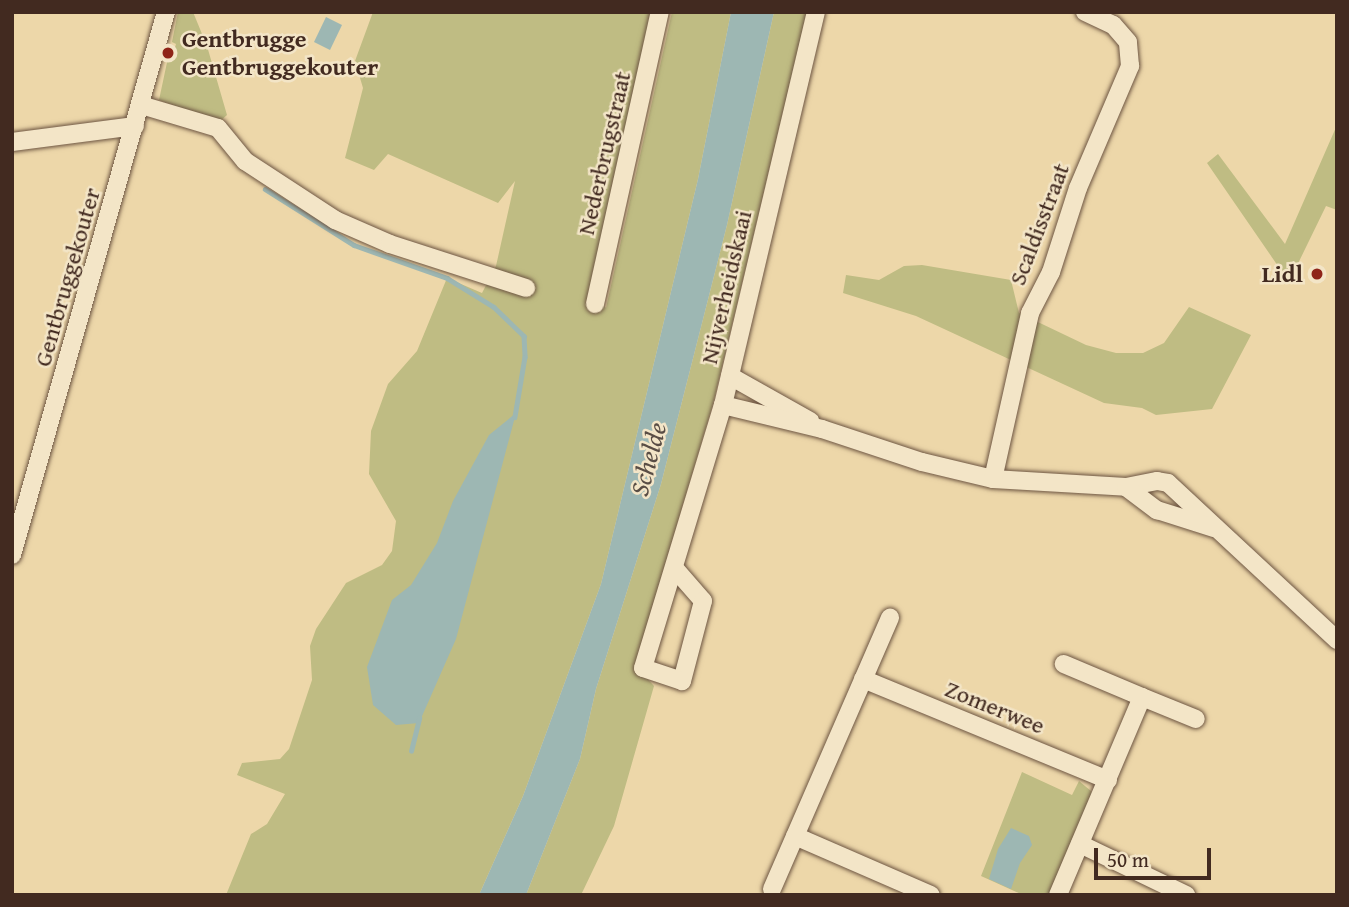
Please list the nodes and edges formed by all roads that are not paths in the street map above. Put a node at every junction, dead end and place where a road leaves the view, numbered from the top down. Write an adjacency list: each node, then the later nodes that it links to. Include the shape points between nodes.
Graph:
1 (166, 12): 5 (street, Gentbruggekouter)
2 (660, 12): 9 (street, Nederbrugstraat)
3 (816, 12): 10 (street, Nijverheidskaai)
4 (1085, 12): 13 (street, Scaldisstraat, via 1113,25 1128,42 1130,66 1078,188 1059,251 1030,313)
5 (141, 105): 6 (street, Gentbruggekouter); 8 (street, via 218,128 245,161 335,220 390,244)
6 (135, 126): 7 (street); 16 (street, Gentbruggekouter)
7 (12, 142)
8 (526, 288)
9 (595, 304)
10 (730, 376): 11 (street, Nijverheidskaai); 12 (street)
11 (723, 405): 12 (street); 17 (street, Nijverheidskaai)
12 (822, 429): 13 (street, via 922,462)
13 (993, 479): 14 (street)
14 (1126, 487): 15 (street, via 1157,510); 15 (street, via 1157,481 1168,484)
15 (1218, 529): 19 (street)
16 (12, 555)
17 (676, 570): 17 (street, Nijverheidskaai, via 643,668 682,681 703,601)
18 (890, 617): 21 (street)
19 (1337, 640)
20 (1064, 664): 22 (street)
21 (863, 679): 24 (street, Zomerwee); 25 (street)
22 (1142, 697): 23 (street); 24 (street)
23 (1196, 719)
24 (1108, 780): 26 (street)
25 (794, 836): 27 (street); 28 (street)
26 (1080, 844): 29 (street); 30 (street)
27 (772, 889)
28 (931, 895)
29 (1058, 895)
30 (1186, 895)

